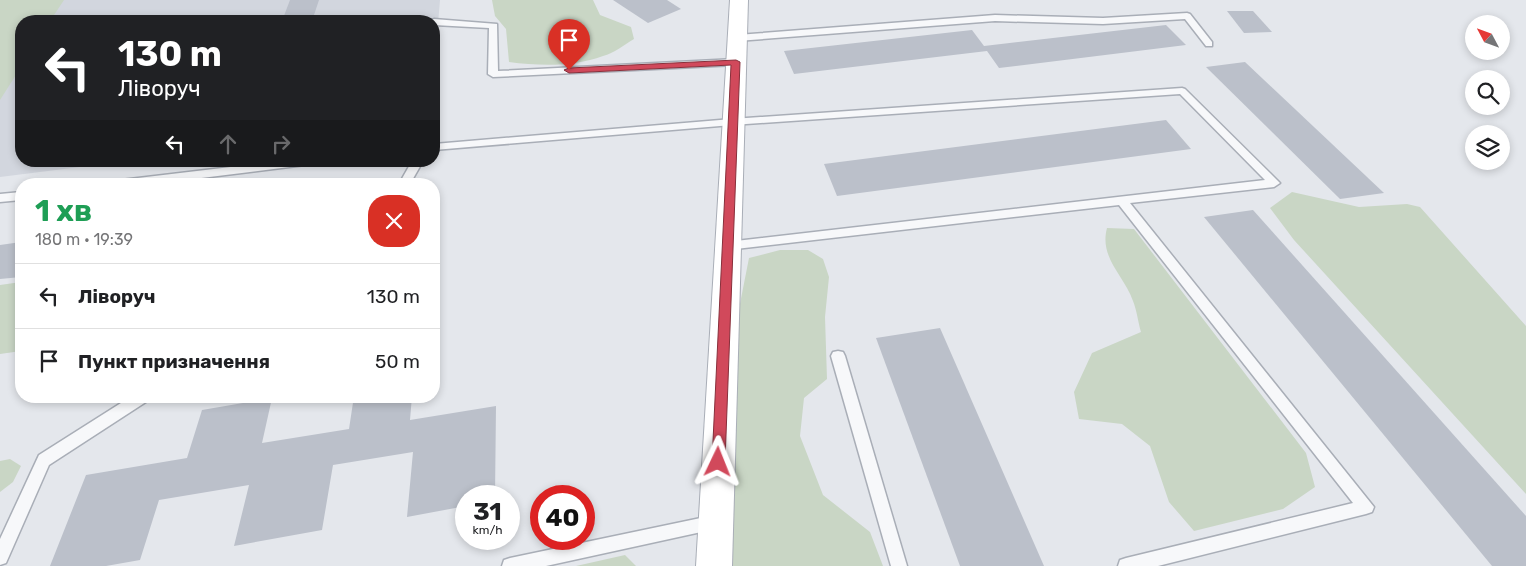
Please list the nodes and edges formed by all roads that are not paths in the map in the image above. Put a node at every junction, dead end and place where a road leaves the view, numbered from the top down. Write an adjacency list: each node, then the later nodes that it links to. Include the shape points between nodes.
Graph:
1 (736, 2): 4 (street)
2 (440, 22): 4 (lane, via 494,26 493,74)
3 (1208, 44): 4 (lane, via 1187,16 1103,21 995,18)
4 (736, 50): 5 (street)
5 (732, 122): 6 (lane); 13 (lane, via 1182,91 1274,183); 14 (street)
6 (440, 146)
7 (263, 167): 9 (lane)
8 (414, 167): 10 (lane)
9 (171, 178)
10 (408, 178)
11 (15, 197): 12 (lane)
12 (0, 198)
13 (1122, 201): 14 (lane); 22 (lane, via 1366,507)
14 (727, 246): 17 (street)
15 (838, 356): 21 (lane)
16 (133, 403): 18 (lane, via 44,460)
17 (716, 522): 19 (lane); 20 (street)
18 (0, 558)
19 (510, 566)
20 (714, 566)
21 (899, 566)
22 (1126, 566)

